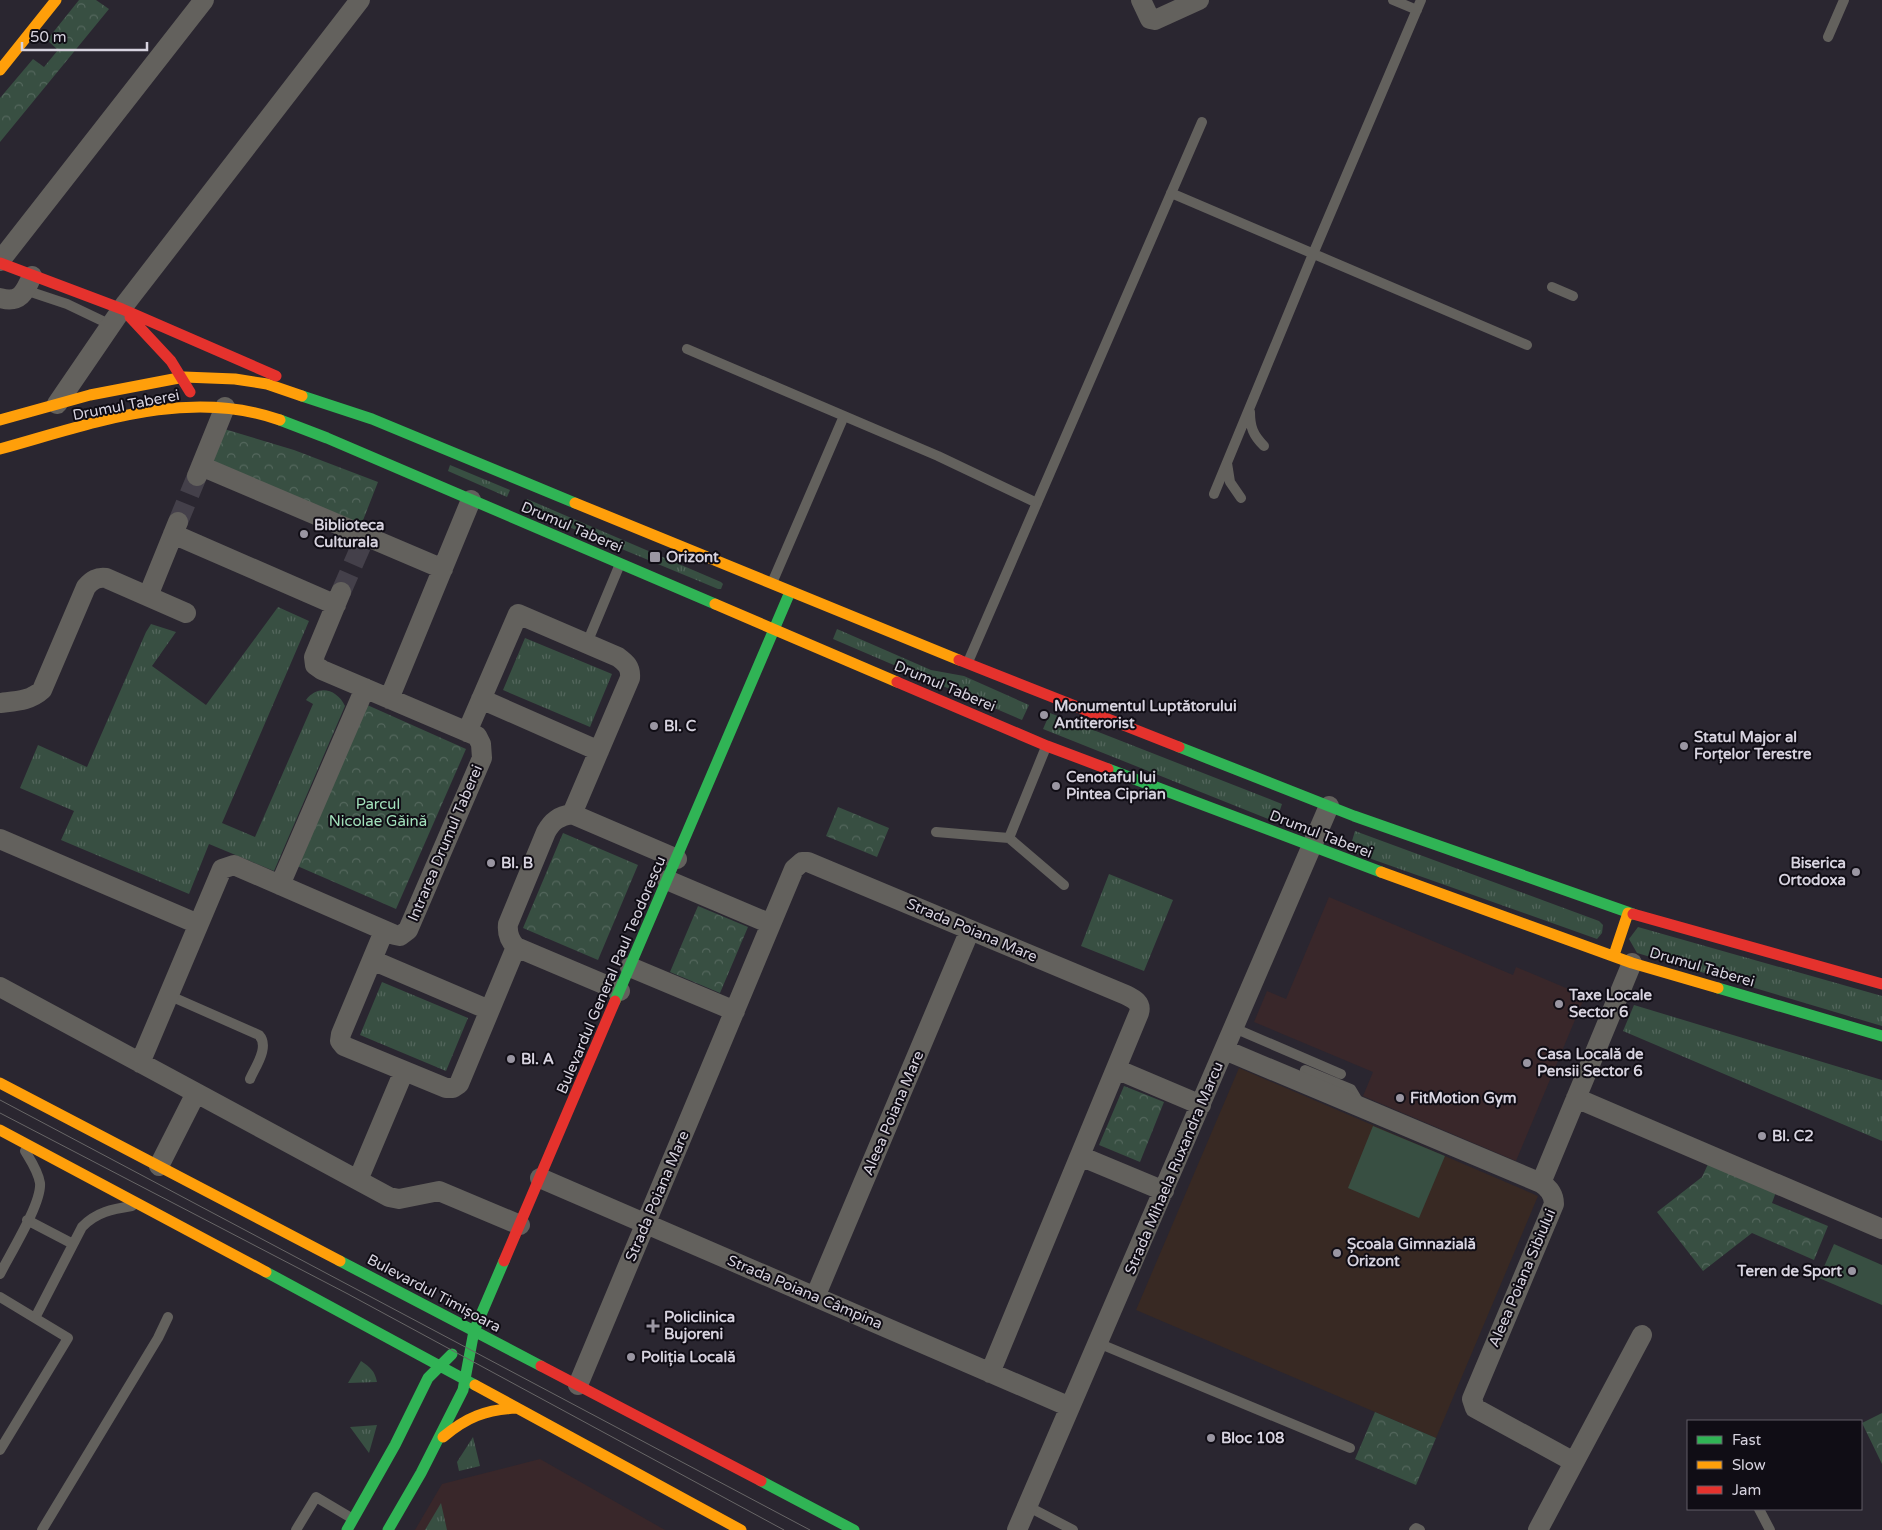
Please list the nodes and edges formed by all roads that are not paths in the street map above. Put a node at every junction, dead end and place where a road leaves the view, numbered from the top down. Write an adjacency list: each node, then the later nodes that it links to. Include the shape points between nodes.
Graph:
1 (56, 0): 11 (main road)
2 (204, 0): 15 (street)
3 (360, 0): 20 (street)
4 (1141, 0): 5 (street, via 1147,15 1155,20)
5 (1199, 0)
6 (1393, 0): 9 (lane)
7 (1421, 0): 9 (lane)
8 (1844, 0): 10 (lane)
9 (1417, 10): 14 (lane)
10 (1828, 38)
11 (0, 70)
12 (1202, 122): 13 (lane)
13 (1171, 193): 14 (lane); 38 (lane)
14 (1313, 254): 22 (lane); 26 (lane)
15 (0, 262): 16 (main road)
16 (29, 283): 19 (street, via 13,300); 20 (main road); 21 (lane)
17 (1552, 287): 18 (lane)
18 (1573, 296)
19 (0, 298)
20 (122, 309): 21 (street); 24 (main road, via 169,357); 30 (main road)
21 (111, 325): 25 (street)
22 (1527, 345)
23 (688, 350): 29 (lane)
24 (184, 378): 25 (main road, Drumul Taberei); 27 (main road); 30 (main road, Drumul Taberei, via 236,379 267,384)
25 (57, 404): 31 (main road, Drumul Taberei)
26 (1250, 406): 32 (lane, via 1250,426); 34 (lane)
27 (197, 407): 28 (main road, Drumul Taberei); 33 (main road, Drumul Taberei, via 114,419)
28 (225, 407): 37 (main road, Drumul Taberei, via 301,428); 40 (street, via 199,471 363,541)
29 (844, 416): 38 (lane, via 938,456); 41 (lane)
30 (372, 419): 41 (main road, Drumul Taberei, via 520,485)
31 (0, 420)
32 (1264, 446)
33 (0, 449)
34 (1227, 462): 35 (lane); 36 (lane, via 1230,482)
35 (1214, 494)
36 (1242, 498)
37 (471, 500): 39 (main road, Drumul Taberei, via 510,511); 40 (street)
38 (1037, 504): 47 (lane)
39 (620, 564): 45 (main road, Drumul Taberei); 46 (lane)
40 (443, 569): 49 (street)
41 (772, 584): 42 (main road, Drumul Taberei)
42 (790, 592): 45 (main road, Bulevardul General Paul Teodorescu); 47 (main road, Drumul Taberei)
43 (148, 596): 44 (street); 48 (street, Intrarea Drumul Taberei, via 175,528 339,598 313,661 318,668); 51 (street, via 106,578 92,581 86,588 42,690 28,699)
44 (186, 613)
45 (775, 630): 53 (main road, Drumul Taberei); 61 (main road, Bulevardul General Paul Teodorescu)
46 (587, 643): 50 (street, via 518,614); 54 (street, via 618,657 630,672)
47 (967, 663): 55 (main road, Drumul Taberei)
48 (365, 688): 49 (street, Intrarea Drumul Taberei); 63 (street)
49 (389, 699): 52 (street, Intrarea Drumul Taberei)
50 (481, 699): 52 (street); 54 (street)
51 (0, 703)
52 (467, 732): 69 (street, Intrarea Drumul Taberei, via 477,736 482,758 408,930 400,936)
53 (1047, 746): 58 (lane); 60 (main road, Drumul Taberei)
54 (599, 751): 56 (street)
55 (1329, 806): 60 (street, Strada Mihaela Ruxandra Marcu); 65 (main road, Drumul Taberei)
56 (572, 814): 61 (street); 70 (street, via 558,818 546,832 508,924 509,936)
57 (936, 832): 58 (lane)
58 (1009, 838): 64 (lane)
59 (0, 839): 66 (street)
60 (1312, 848): 71 (main road, Drumul Taberei); 80 (street, Strada Mihaela Ruxandra Marcu)
61 (677, 859): 62 (main road, Bulevardul General Paul Teodorescu)
62 (668, 880): 67 (street); 73 (main road, Bulevardul General Paul Teodorescu)
63 (280, 885): 66 (street, Intrarea Drumul Taberei, via 234,865 226,867 220,873); 69 (street, Intrarea Drumul Taberei)
64 (1064, 885)
65 (1628, 913): 71 (main road); 74 (main road, Drumul Taberei)
66 (198, 924): 77 (street, Intrarea Drumul Taberei)
67 (771, 924): 68 (street, Strada Poiana Mare, via 794,869 802,862 808,862); 79 (street, Strada Poiana Mare)
68 (970, 930): 84 (street, Strada Poiana Mare, via 1136,1000 1140,1006 1139,1013); 110 (street, Aleea Poiana Mare)
69 (384, 931): 72 (street)
70 (516, 947): 76 (street); 78 (street)
71 (1623, 959): 81 (main road, Drumul Taberei); 91 (street)
72 (372, 960): 78 (street); 86 (street, via 340,1040 344,1046)
73 (630, 967): 76 (main road, Bulevardul General Paul Teodorescu); 79 (street)
74 (1882, 984)
75 (0, 987): 83 (street)
76 (620, 991): 98 (main road, Bulevardul General Paul Teodorescu)
77 (168, 995): 83 (street, Intrarea Drumul Taberei); 88 (lane, via 262,1038 264,1046)
78 (489, 1010): 86 (street, via 459,1084 446,1088)
79 (735, 1011): 104 (street, Strada Poiana Mare)
80 (1234, 1028): 82 (street, Strada Mihaela Ruxandra Marcu); 87 (lane)
81 (1882, 1036)
82 (1225, 1050): 92 (street, Strada Mihaela Ruxandra Marcu); 93 (street)
83 (140, 1062): 90 (street)
84 (1116, 1069): 92 (street); 96 (street, Strada Poiana Mare)
85 (1305, 1070): 93 (lane, via 1351,1089)
86 (404, 1071): 99 (street)
87 (1342, 1074)
88 (250, 1079)
89 (0, 1083): 97 (main road, Bulevardul Timișoara)
90 (196, 1093): 97 (street); 99 (street)
91 (1576, 1098): 100 (street); 106 (street)
92 (1201, 1105): 101 (street, Strada Mihaela Ruxandra Marcu)
93 (1362, 1107): 100 (street)
94 (0, 1130): 95 (main road)
95 (18, 1140): 102 (main road); 103 (lane, via 40,1181 39,1196)
96 (1080, 1156): 101 (street); 117 (street, Strada Poiana Mare)
97 (159, 1166): 113 (main road, Bulevardul Timișoara)
98 (540, 1178): 104 (street, Strada Poiana Câmpina); 105 (main road, Bulevardul General Paul Teodorescu)
99 (358, 1180): 105 (street, via 394,1199 445,1192)
100 (1541, 1183): 125 (street, Aleea Poiana Sibiului, via 1552,1193 1554,1204 1472,1403 1475,1408)
101 (1164, 1191): 115 (street, Strada Mihaela Ruxandra Marcu)
102 (140, 1205): 107 (lane, via 94,1216 82,1227); 116 (main road)
103 (27, 1220): 107 (lane); 108 (lane)
104 (645, 1223): 110 (street, Strada Poiana Câmpina); 119 (street, Strada Poiana Mare)
105 (520, 1225): 113 (main road, Bulevardul General Paul Teodorescu)
106 (1878, 1227)
107 (73, 1244): 112 (lane)
108 (0, 1274)
109 (0, 1297): 112 (lane)
110 (815, 1297): 117 (street, Strada Poiana Câmpina)
111 (168, 1317): 129 (lane)
112 (35, 1318): 124 (lane, via 68,1338)
113 (474, 1331): 116 (main road, Bulevardul General Paul Teodorescu); 118 (main road, Bulevardul General Paul Teodorescu); 119 (main road, Bulevardul Timișoara)
114 (1642, 1335): 125 (street)
115 (1098, 1343): 120 (street, Strada Mihaela Ruxandra Marcu); 123 (lane)
116 (440, 1367): 118 (main road); 128 (main road, Bulevardul General Paul Teodorescu, via 428,1378)
117 (990, 1373): 120 (street, Strada Poiana Câmpina)
118 (465, 1381): 121 (main road); 122 (main road, Bulevardul General Paul Teodorescu)
119 (578, 1385): 134 (main road, Bulevardul Timișoara)
120 (1070, 1407): 126 (street, Strada Mihaela Ruxandra Marcu)
121 (516, 1408): 122 (main road, via 499,1409 465,1419); 133 (main road)
122 (438, 1442): 132 (main road, Bulevardul General Paul Teodorescu)
123 (1350, 1448)
124 (0, 1450)
125 (1574, 1462): 139 (street)
126 (1027, 1506): 135 (street, Strada Mihaela Ruxandra Marcu); 136 (lane)
127 (1760, 1510): 140 (lane)
128 (354, 1519): 130 (lane, via 316,1497); 131 (main road, Bulevardul General Paul Teodorescu)
129 (42, 1530)
130 (296, 1530)
131 (347, 1530)
132 (388, 1530)
133 (741, 1530)
134 (854, 1530)
135 (1017, 1530)
136 (1073, 1530)
137 (1414, 1530): 138 (lane)
138 (1420, 1530)
139 (1538, 1530)
140 (1770, 1530)

